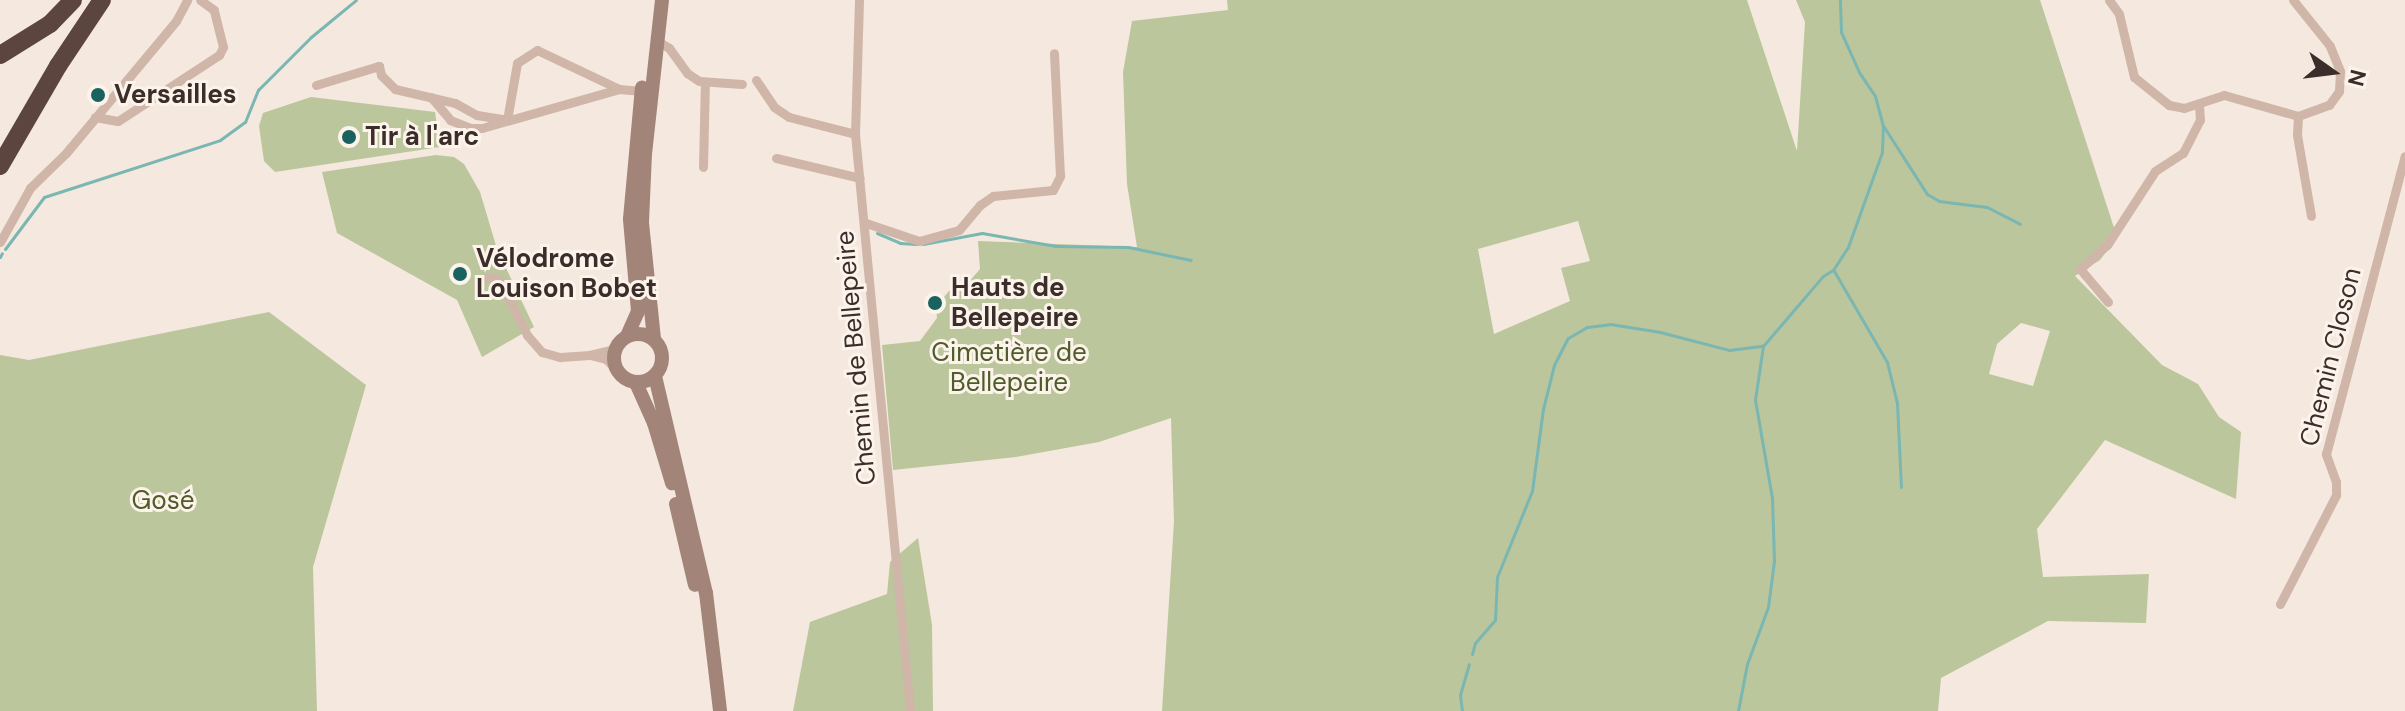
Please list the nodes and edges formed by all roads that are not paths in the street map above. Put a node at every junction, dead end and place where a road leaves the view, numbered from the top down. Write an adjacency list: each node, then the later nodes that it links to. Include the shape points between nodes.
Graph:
1 (73, 0): 12 (highway, via 50,24)
2 (102, 0): 27 (highway)
3 (187, 0): 22 (street, via 176,21)
4 (200, 0): 22 (street, via 214,10 223,47 219,55 118,121)
5 (653, 0): 18 (main road)
6 (662, 0): 10 (main road)
7 (859, 0): 24 (street, Chemin de Bellepeire)
8 (2109, 0): 20 (street, via 2119,14 2134,77 2169,105)
9 (2293, 0): 21 (street, via 2330,46 2340,71 2339,91 2329,105)
10 (657, 41): 14 (street, via 691,77); 36 (main road, via 642,222)
11 (1054, 53): 31 (street, via 1060,176 1053,190 993,196 959,230 919,241)
12 (0, 55)
13 (756, 80): 24 (street, via 774,107 789,117)
14 (705, 82): 15 (street); 28 (street)
15 (742, 84)
16 (316, 85): 19 (street, via 379,66 395,89)
17 (619, 89): 18 (street); 23 (street); 23 (street, via 537,50 517,63)
18 (642, 91): 35 (main road, via 630,219 638,311)
19 (431, 97): 23 (street); 23 (street, via 461,125 482,128)
20 (2199, 105): 21 (street, via 2224,95); 34 (street, via 2200,120 2183,153 2155,171 2107,245 2082,267 2082,275)
21 (2298, 116): 30 (street)
22 (95, 117): 32 (street, via 30,188)
23 (507, 120)
24 (855, 134): 29 (street, Chemin de Bellepeire)
25 (2405, 156): 42 (street, Chemin Closon, via 2326,454 2336,495)
26 (776, 158): 29 (street)
27 (0, 166)
28 (703, 167)
29 (860, 178): 31 (street, Chemin de Bellepeire)
30 (2311, 216)
31 (866, 223): 45 (street, Chemin de Bellepeire)
32 (0, 242)
33 (477, 283): 38 (street, via 487,277 499,279 527,335 542,352)
34 (2108, 302)
35 (627, 336): 36 (main road, via 640,333); 37 (main road)
36 (654, 339): 40 (main road, via 663,353)
37 (615, 349): 38 (street); 39 (main road)
38 (590, 355): 39 (street, via 606,359)
39 (617, 371): 41 (main road)
40 (655, 376): 41 (main road); 44 (main road, via 706,593)
41 (636, 383): 43 (main road, via 670,478 699,604)
42 (2280, 604)
43 (711, 711)
44 (720, 711)
45 (910, 711)

